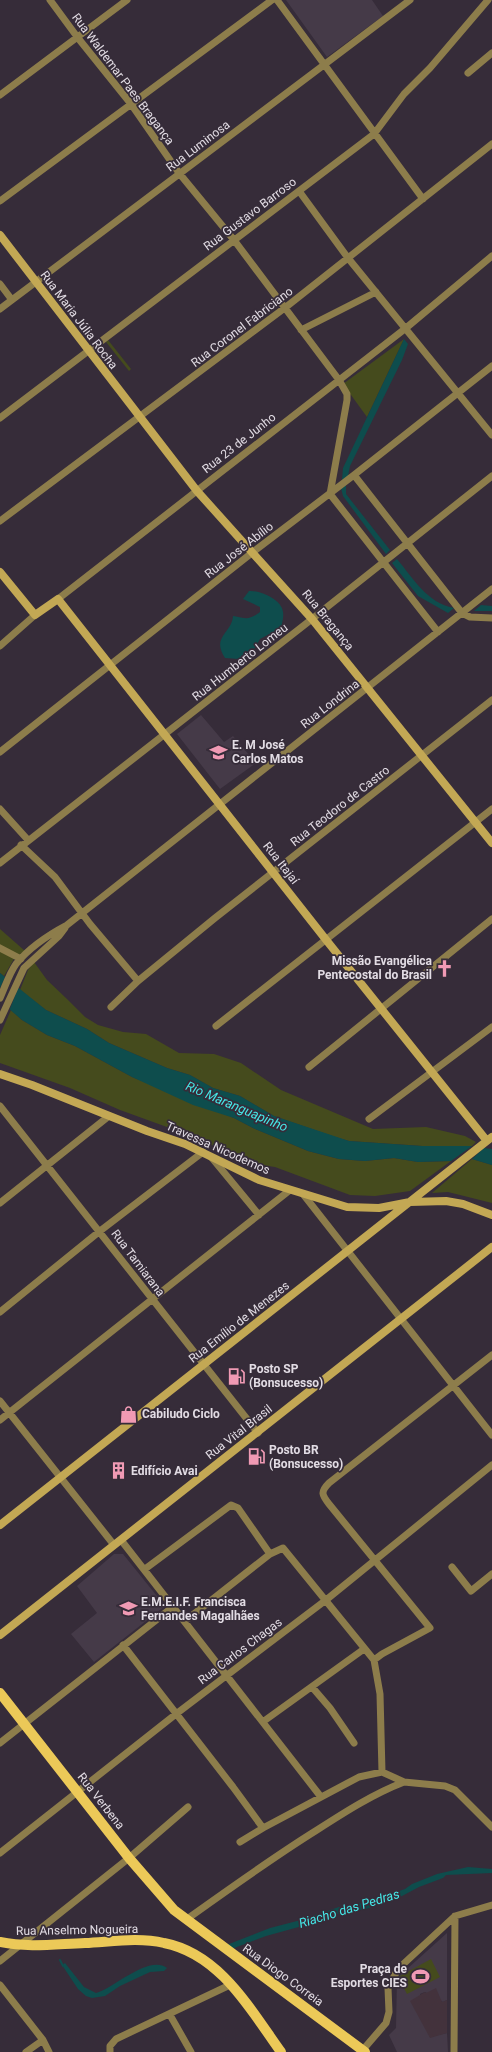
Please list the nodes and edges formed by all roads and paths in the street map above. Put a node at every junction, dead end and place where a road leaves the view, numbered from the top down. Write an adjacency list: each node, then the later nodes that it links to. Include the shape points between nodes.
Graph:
1 (50, 0): 7 (street, Rua Waldemar Paes Bragança)
2 (127, 0): 7 (street)
3 (272, 0): 12 (street)
4 (277, 0): 9 (street)
5 (410, 0): 9 (street, Rua Luminosa)
6 (488, 0): 13 (street, Rua Gustavo Barroso, via 404,94)
7 (78, 38): 11 (street); 12 (street, Rua Waldemar Paes Bragança)
8 (492, 53): 10 (street)
9 (324, 66): 13 (street); 15 (street, Rua Luminosa)
10 (468, 73)
11 (0, 95)
12 (131, 104): 15 (street, Rua Waldemar Paes Bragança); 18 (street)
13 (374, 134): 16 (street, Rua Gustavo Barroso); 17 (street)
14 (492, 144): 17 (street, Rua Coronel Fabriciano)
15 (179, 173): 20 (street, Rua Waldemar Paes Bragança); 23 (street, Rua Luminosa)
16 (299, 191): 20 (street, Rua Gustavo Barroso); 22 (street)
17 (423, 200): 22 (street, Rua Coronel Fabriciano)
18 (0, 201)
19 (0, 235): 23 (street, Rua Maria Júlia Rocha)
20 (234, 240): 27 (street, Rua Waldemar Paes Bragança); 31 (street, Rua Gustavo Barroso)
21 (492, 256): 29 (street, Rua 23 de Junho)
22 (348, 258): 25 (street); 27 (street, Rua Coronel Fabriciano)
23 (36, 282): 26 (street, Rua Luminosa); 31 (street, Rua Maria Júlia Rocha)
24 (0, 284): 26 (street)
25 (376, 292): 29 (street); 30 (street)
26 (12, 300): 28 (street, Rua Luminosa)
27 (286, 307): 30 (street, Rua Waldemar Paes Bragança); 36 (street, Rua Coronel Fabriciano)
28 (0, 309)
29 (406, 328): 33 (street, Rua 23 de Junho); 34 (street)
30 (302, 330): 33 (street, Rua Waldemar Paes Bragança)
31 (88, 352): 35 (street, Rua Gustavo Barroso); 36 (street, Rua Maria Júlia Rocha)
32 (492, 366): 34 (street, Rua José Abílio)
33 (339, 380): 40 (street, Rua 23 de Junho); 41 (street, Rua Waldemar Paes Bragança, via 347,394 347,400)
34 (459, 392): 37 (street); 38 (street, Rua José Abílio)
35 (0, 418)
36 (140, 418): 40 (street, Rua Bragança); 42 (street, Rua Coronel Fabriciano)
37 (492, 435)
38 (354, 475): 41 (street, Rua José Abílio); 43 (street)
39 (492, 476): 43 (street, Rua Humberto Lomeu)
40 (197, 491): 44 (street, Rua Bragança); 49 (street, Rua 23 de Junho)
41 (330, 494): 44 (street, Rua José Abílio); 45 (street)
42 (0, 521)
43 (408, 542): 45 (street, Rua Humberto Lomeu); 50 (street)
44 (252, 552): 53 (street, Rua Bragança); 56 (street, Rua José Abílio)
45 (383, 562): 53 (street, Rua Humberto Lomeu); 54 (street)
46 (0, 572): 47 (street)
47 (3, 582): 51 (street)
48 (492, 589): 50 (street, Rua Londrina)
49 (58, 599): 51 (street, Rua 23 de Junho); 56 (street, Rua Itajaí)
50 (462, 613): 52 (street, via 470,617); 54 (street, Rua Londrina)
51 (35, 615): 55 (street, Rua 23 de Junho)
52 (492, 618)
53 (312, 619): 57 (street, Rua Bragança); 59 (street, Rua Humberto Lomeu)
54 (438, 632): 57 (street, Rua Londrina)
55 (0, 646)
56 (111, 665): 59 (street, Rua Itajaí); 60 (street, Rua José Abílio)
57 (368, 688): 61 (street, Rua Bragança); 62 (street, Rua Londrina)
58 (492, 700): 61 (street, Rua Teodoro de Castro)
59 (166, 734): 62 (street, Rua Itajaí); 66 (street, Rua Humberto Lomeu)
60 (0, 752)
61 (422, 755): 65 (street, Rua Bragança); 70 (street, Rua Teodoro de Castro)
62 (220, 805): 70 (street, Rua Itajaí); 71 (street, Rua Londrina)
63 (0, 809): 66 (street)
64 (492, 809): 65 (street)
65 (475, 822): 67 (street, Rua Bragança); 74 (street)
66 (28, 840): 68 (street, Rua Humberto Lomeu)
67 (492, 843)
68 (21, 845): 69 (street, Rua Humberto Lomeu); 71 (street, via 55,877)
69 (0, 863)
70 (274, 872): 74 (street, Rua Itajaí); 77 (street, Rua Teodoro de Castro)
71 (82, 913): 73 (street, Rua Londrina); 77 (street)
72 (492, 919): 80 (street)
73 (67, 925): 76 (street, via 54,932); 81 (street, via 59,936 30,960)
74 (327, 941): 80 (street, Rua Itajaí); 82 (street)
75 (0, 948): 76 (street)
76 (21, 959): 78 (street, via 11,972)
77 (138, 982): 79 (street, Rua Teodoro de Castro)
78 (0, 998)
79 (110, 1007)
80 (381, 1008): 84 (street); 85 (street, Rua Itajaí)
81 (1, 1018)
82 (216, 1026)
83 (492, 1026): 85 (street)
84 (309, 1067)
85 (433, 1072): 89 (street); 90 (street, Rua Itajaí)
86 (0, 1074): 88 (street, Travessa Nicodemos, via 53,1092)
87 (0, 1106): 93 (street, Rua Tamiarana)
88 (109, 1116): 91 (street, Travessa Nicodemos); 93 (street)
89 (369, 1119)
90 (487, 1141): 96 (street, Rua Emílio de Menezes)
91 (203, 1152): 92 (street, Travessa Nicodemos); 100 (street)
92 (212, 1158): 94 (street, Travessa Nicodemos, via 259,1180); 98 (street)
93 (48, 1165): 97 (street); 100 (street, Rua Tamiarana)
94 (290, 1190): 95 (street, Travessa Nicodemos); 98 (street)
95 (303, 1194): 96 (street, Travessa Nicodemos, via 362,1209); 102 (street)
96 (410, 1202): 99 (street, Travessa Nicodemos, via 463,1204); 102 (street, Rua Emílio de Menezes)
97 (0, 1203)
98 (259, 1215): 103 (street)
99 (492, 1215)
100 (100, 1231): 103 (street, Rua Tamiarana); 104 (street)
101 (492, 1247): 105 (street, Rua Vital Brasil)
102 (348, 1251): 105 (street); 107 (street, Rua Emílio de Menezes)
103 (153, 1300): 107 (street, Rua Tamiarana); 110 (street)
104 (0, 1312)
105 (401, 1319): 108 (street); 112 (street, Rua Vital Brasil)
106 (492, 1355): 108 (street)
107 (204, 1365): 112 (street, Rua Tamiarana); 115 (street, Rua Emílio de Menezes)
108 (453, 1386): 113 (street); 120 (street, via 324,1488 322,1495)
109 (0, 1401): 110 (street)
110 (9, 1412): 111 (street); 115 (street)
111 (0, 1420)
112 (258, 1433): 117 (street, Rua Vital Brasil)
113 (492, 1435)
114 (492, 1465): 120 (street, Rua Carlos Chagas)
115 (60, 1477): 116 (street, Rua Emílio de Menezes); 118 (street)
116 (0, 1525)
117 (121, 1540): 118 (street, Rua Vital Brasil); 122 (street)
118 (114, 1545): 127 (street, Rua Vital Brasil)
119 (270, 1554): 122 (street, via 238,1508 230,1504); 124 (street, via 279,1548 284,1549); 126 (street)
120 (374, 1560): 124 (street, Rua Carlos Chagas); 130 (street, via 430,1628)
121 (452, 1567): 123 (street, via 471,1591)
122 (145, 1569): 125 (street)
123 (492, 1574)
124 (326, 1600): 129 (street); 131 (street, Rua Carlos Chagas)
125 (174, 1606): 126 (street); 128 (street)
126 (185, 1620): 131 (street)
127 (0, 1635)
128 (123, 1645): 134 (street); 136 (street)
129 (364, 1648): 130 (street); 132 (street)
130 (374, 1660): 139 (street, via 380,1694)
131 (226, 1675): 134 (street, Rua Carlos Chagas); 135 (street)
132 (312, 1687): 135 (street); 138 (street, via 330,1708)
133 (0, 1693): 136 (main road, Rua Verbena)
134 (176, 1714): 141 (street, Rua Carlos Chagas); 145 (street)
135 (264, 1721): 142 (street)
136 (24, 1724): 137 (street); 141 (main road, Rua Verbena)
137 (0, 1743)
138 (354, 1744)
139 (382, 1772): 140 (street); 142 (street, via 359,1777)
140 (404, 1782): 144 (street, via 445,1786 455,1790); 151 (street, via 367,1799 276,1856)
141 (78, 1792): 147 (street, Rua Carlos Chagas); 148 (main road, Rua Verbena)
142 (321, 1797): 145 (street)
143 (188, 1807): 148 (street)
144 (492, 1827)
145 (263, 1828): 146 (street)
146 (240, 1842)
147 (0, 1853)
148 (129, 1858): 151 (main road, Rua Verbena, via 162,1899); 153 (street)
149 (492, 1905): 150 (street)
150 (456, 1916): 160 (street, via 398,1969 388,1988 389,2012 386,2023); 165 (street)
151 (186, 1919): 160 (main road, Rua Diogo Correia)
152 (0, 1942): 153 (main road, Rua Anselmo Nogueira)
153 (19, 1946): 154 (street); 155 (main road, Rua Anselmo Nogueira, via 154,1941 188,1951)
154 (0, 1961)
155 (232, 1984): 157 (street); 164 (main road)
156 (0, 1985): 158 (street)
157 (170, 2015): 159 (street, via 116,2039 111,2042); 163 (street)
158 (43, 2040): 161 (street); 162 (street)
159 (110, 2051)
160 (363, 2051)
161 (26, 2052)
162 (49, 2052)
163 (191, 2052)
164 (281, 2052)
165 (454, 2052)

